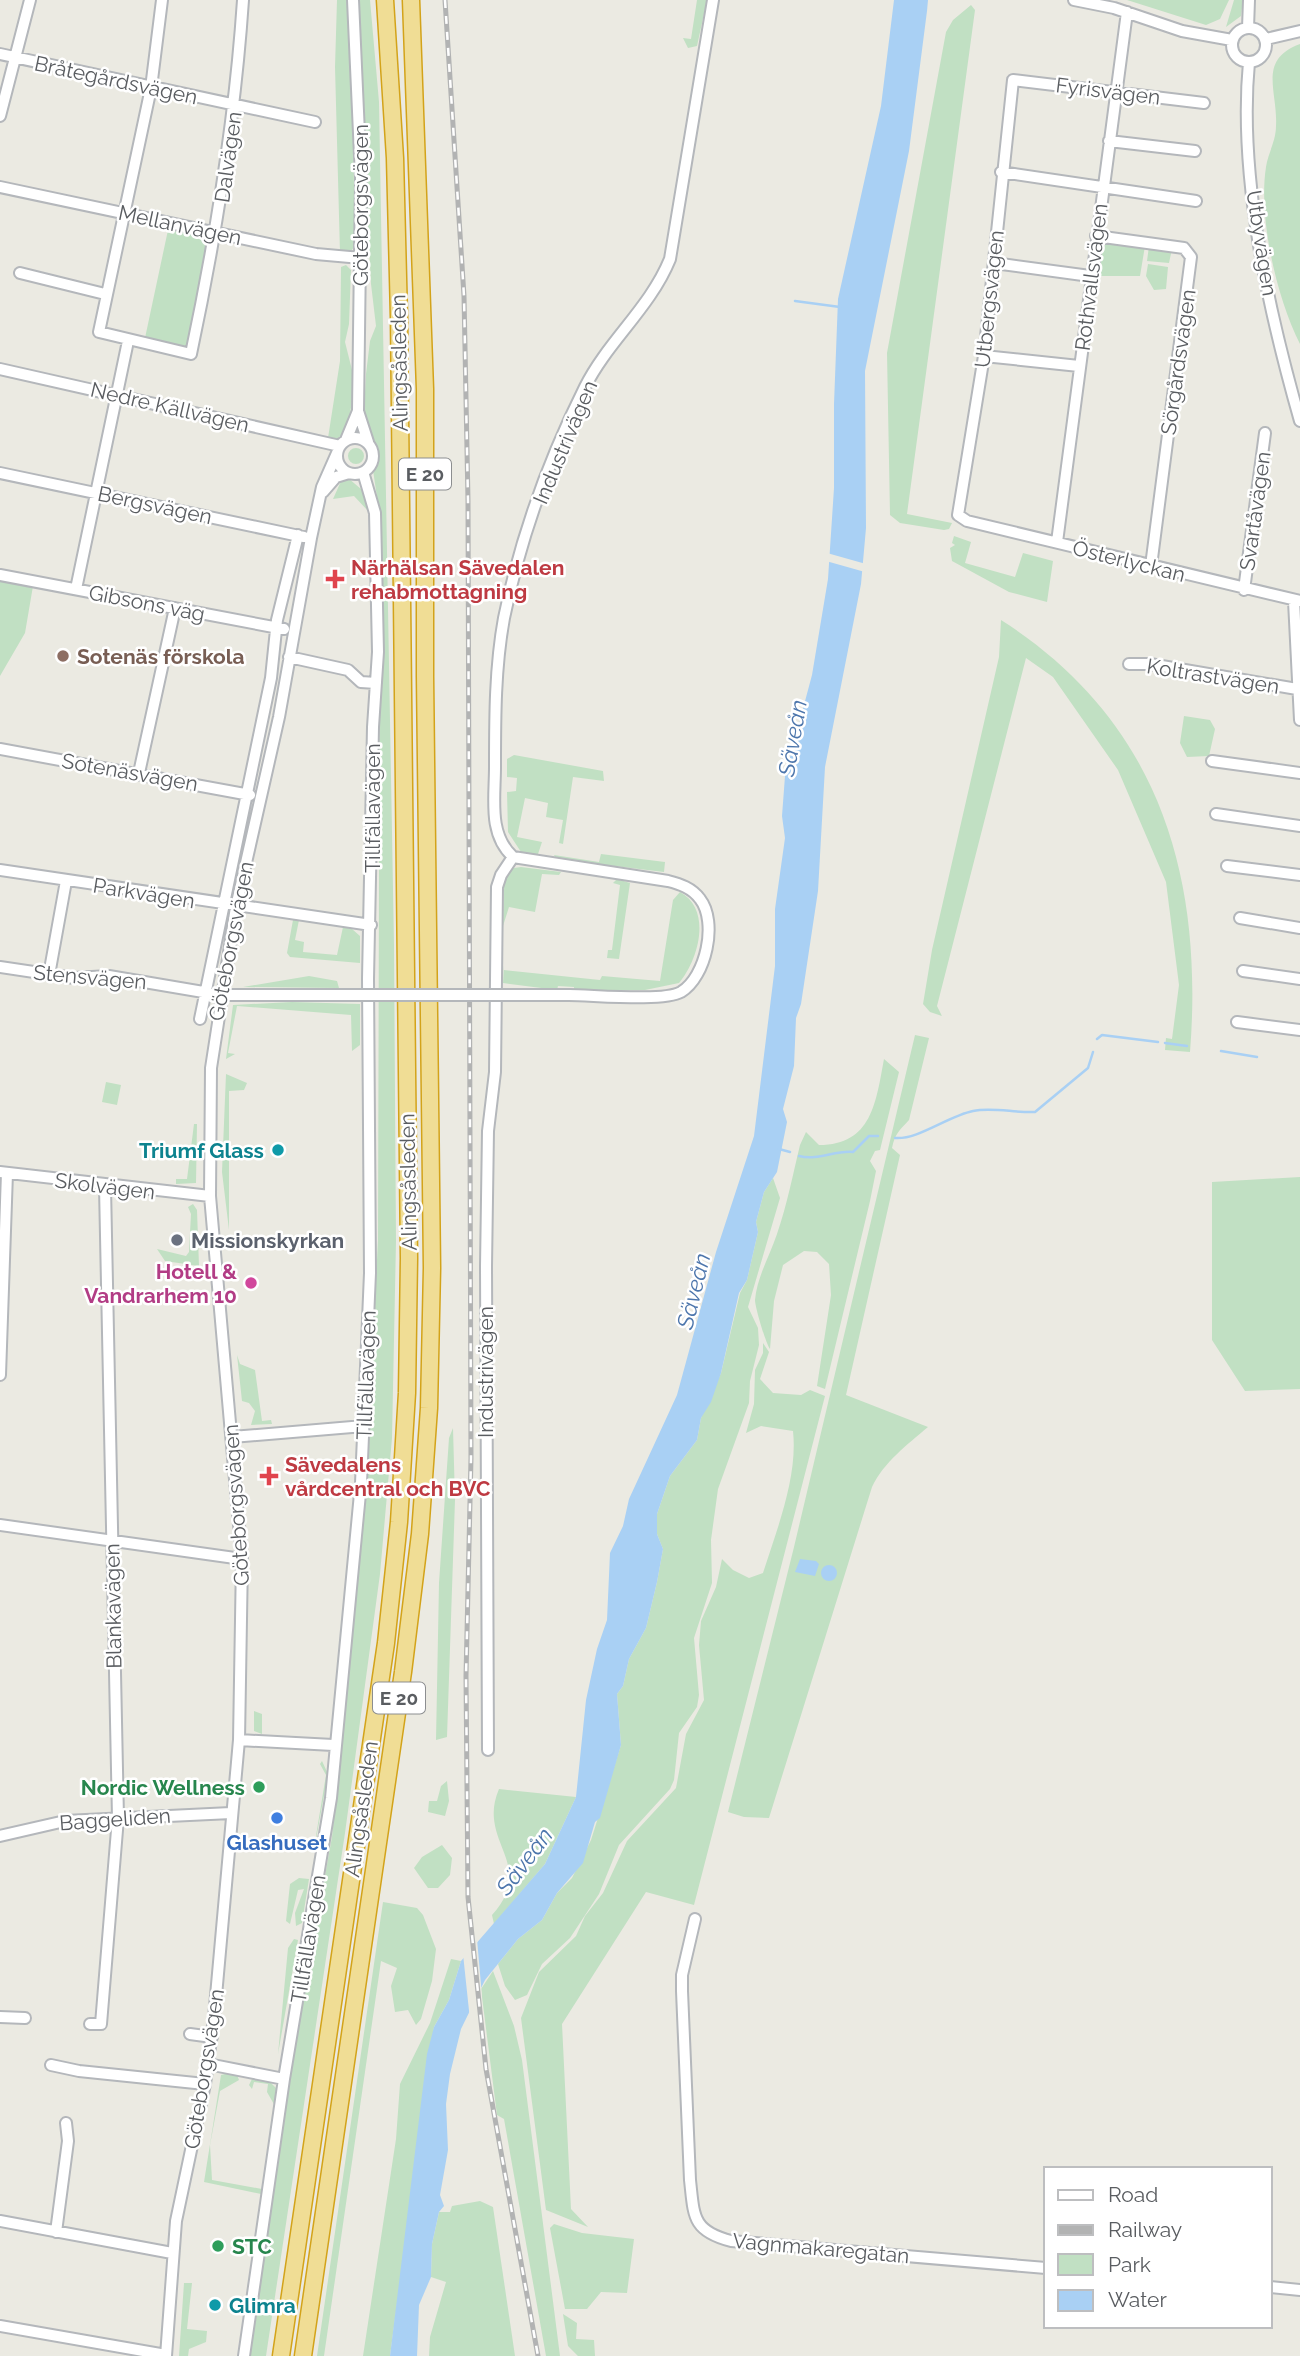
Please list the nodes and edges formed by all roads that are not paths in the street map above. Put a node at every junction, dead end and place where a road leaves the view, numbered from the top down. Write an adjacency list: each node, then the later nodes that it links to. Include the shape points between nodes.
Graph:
1 (30, 0): 16 (street)
2 (162, 0): 19 (street)
3 (243, 0): 22 (street, Dalvägen)
4 (353, 0): 34 (street, Göteborgsvägen)
5 (385, 0): 133 (highway, Alingsåsleden / E 20, via 396,159 399,303 407,1393 386,1643)
6 (411, 0): 134 (highway, E 20, via 425,389 432,1268 429,1408 403,1672)
7 (713, 0): 79 (street, Industrivägen, via 670,259 653,293 586,385 544,488 512,587 499,652 495,819 503,848)
8 (1074, 0): 10 (street)
9 (1249, 0): 11 (street)
10 (1127, 12): 14 (street, via 1182,31); 20 (street, Rothvallsvägen)
11 (1248, 27): 13 (street); 14 (street)
12 (1300, 31): 13 (street)
13 (1266, 39): 17 (street, via 1262,56)
14 (1232, 40): 17 (street, via 1235,55)
15 (0, 54): 16 (street, Bråtegårdsvägen)
16 (15, 57): 19 (street, Bråtegårdsvägen); 23 (street)
17 (1249, 62): 45 (street, Utbyvägen, via 1252,187 1261,255)
18 (1013, 80): 20 (street, Fyrisvägen); 27 (street, Utbergsvägen)
19 (151, 88): 22 (street, Bråtegårdsvägen); 31 (street)
20 (1115, 92): 21 (street, Fyrisvägen); 25 (street, Rothvallsvägen)
21 (1203, 103)
22 (236, 106): 24 (street, Bråtegårdsvägen); 32 (street, Dalvägen)
23 (0, 116)
24 (315, 122)
25 (1109, 141): 26 (street); 29 (street, Rothvallsvägen)
26 (1195, 151)
27 (1001, 172): 29 (street); 35 (street, Utbergsvägen)
28 (0, 187): 31 (street, Mellanvägen)
29 (1102, 187): 30 (street); 33 (street, Rothvallsvägen)
30 (1196, 201)
31 (125, 214): 32 (street, Mellanvägen); 38 (street)
32 (216, 234): 34 (street, Mellanvägen); 39 (street, Dalvägen, via 191,354)
33 (1096, 236): 37 (street, Rothvallsvägen); 58 (street, Sörgårdsvägen, via 1184,248 1191,257)
34 (361, 258): 44 (street, Göteborgsvägen)
35 (994, 262): 37 (street); 40 (street, Utbergsvägen)
36 (20, 274): 38 (street)
37 (1090, 276): 41 (street, Rothvallsvägen)
38 (105, 294): 39 (street, via 99,332)
39 (128, 341): 43 (street)
40 (984, 356): 41 (street); 54 (street, Utbergsvägen)
41 (1079, 366): 57 (street, Rothvallsvägen)
42 (0, 369): 43 (street, Nedre Källvägen)
43 (118, 395): 48 (street, Nedre Källvägen); 52 (street)
44 (358, 411): 47 (street, Göteborgsvägen); 48 (street, Göteborgsvägen)
45 (1300, 421)
46 (1265, 433): 61 (street, Svartåvägen)
47 (368, 442): 48 (street, via 357,437); 49 (street, via 373,458)
48 (341, 446): 51 (street, via 339,464); 53 (street, Göteborgsvägen)
49 (363, 472): 51 (street); 68 (street, Tillfällavägen, via 377,533)
50 (0, 473): 52 (street, Bergsvägen)
51 (349, 473): 53 (street, via 336,477)
52 (96, 493): 55 (street, Bergsvägen); 60 (street)
53 (321, 494): 56 (street, Göteborgsvägen)
54 (959, 517): 57 (street, Österlyckan)
55 (298, 535): 56 (street, Bergsvägen); 64 (street, Göteborgsvägen)
56 (311, 538): 65 (street, Göteborgsvägen)
57 (1057, 542): 58 (street, Österlyckan)
58 (1151, 566): 61 (street, Österlyckan)
59 (0, 575): 60 (street, Gibsons väg)
60 (76, 589): 63 (street, Gibsons väg)
61 (1244, 590): 62 (street, Österlyckan)
62 (1297, 601): 69 (street)
63 (175, 608): 64 (street, Gibsons väg); 73 (street)
64 (278, 628): 65 (street, Gibsons väg); 75 (street, Göteborgsvägen)
65 (294, 631): 66 (street, Göteborgsvägen)
66 (289, 657): 68 (street, via 348,670 361,682); 76 (street, Göteborgsvägen)
67 (1129, 664): 69 (street, Koltrastvägen)
68 (376, 683): 87 (street, Tillfällavägen)
69 (1297, 689): 70 (street)
70 (1300, 720)
71 (0, 749): 73 (street, Sotenäsvägen)
72 (1212, 761): 74 (street)
73 (139, 773): 75 (street, Sotenäsvägen)
74 (1300, 773)
75 (245, 793): 76 (street, Sotenäsvägen); 84 (street, Göteborgsvägen)
76 (260, 797): 85 (street, Göteborgsvägen)
77 (1216, 814): 78 (street)
78 (1300, 826)
79 (513, 857): 94 (street, bridge, via 678,883 694,892 705,906 708,929 694,980 680,993 664,997); 109 (street, Industrivägen, via 497,887 495,1072 488,1131 484,1433)
80 (1227, 866): 82 (street)
81 (0, 870): 83 (street, Parkvägen)
82 (1300, 875)
83 (66, 881): 84 (street, Parkvägen); 91 (street)
84 (222, 905): 85 (street, Parkvägen); 93 (street, Göteborgsvägen)
85 (236, 907): 87 (street, Parkvägen); 94 (street, Göteborgsvägen)
86 (1240, 918): 88 (street)
87 (371, 925): 102 (street, Tillfällavägen, via 367,1066 370,1273)
88 (1300, 928)
89 (0, 968): 91 (street, Stensvägen)
90 (1242, 971): 92 (street)
91 (49, 975): 93 (street, Stensvägen, via 102,975)
92 (1300, 979)
93 (205, 993): 94 (street, Stensvägen); 95 (street, Göteborgsvägen)
94 (220, 995): 100 (street, Göteborgsvägen, via 211,1068)
95 (200, 1019)
96 (1237, 1022): 97 (street)
97 (1300, 1030)
98 (3, 1173): 99 (street, Skolvägen); 101 (street)
99 (105, 1187): 100 (street, Skolvägen); 105 (street, Blankavägen)
100 (210, 1196): 103 (street, Göteborgsvägen)
101 (0, 1376)
102 (364, 1426): 103 (street); 108 (street, Tillfällavägen)
103 (232, 1437): 106 (street, Göteborgsvägen)
104 (0, 1525): 105 (street)
105 (111, 1541): 106 (street); 111 (street, Blankavägen)
106 (242, 1559): 107 (street, Göteborgsvägen)
107 (239, 1740): 108 (street); 110 (street, Göteborgsvägen)
108 (333, 1745): 121 (street, Tillfällavägen, via 331,1798)
109 (488, 1750)
110 (231, 1813): 111 (street, Baggeliden); 118 (street, Göteborgsvägen)
111 (118, 1818): 112 (street, Baggeliden, via 65,1821); 116 (street, Blankavägen)
112 (0, 1836)
113 (695, 1919): 127 (street, Vagnmakaregatan, via 682,1992 690,2180 693,2211 703,2230 731,2241)
114 (0, 2017): 115 (street)
115 (25, 2018)
116 (96, 2024)
117 (190, 2034): 118 (street)
118 (212, 2037): 119 (street, Göteborgsvägen)
119 (208, 2064): 121 (street); 122 (street, Göteborgsvägen)
120 (51, 2065): 122 (street)
121 (284, 2078): 132 (street, Tillfällavägen)
122 (205, 2084): 126 (street, Göteborgsvägen)
123 (66, 2123): 125 (street)
124 (0, 2221): 125 (street)
125 (57, 2232): 126 (street)
126 (172, 2253): 131 (street, Göteborgsvägen)
127 (1044, 2268)
128 (1272, 2287): 129 (street)
129 (1300, 2290)
130 (0, 2326): 131 (street)
131 (166, 2356)
132 (244, 2356)
133 (281, 2356)
134 (303, 2356)

